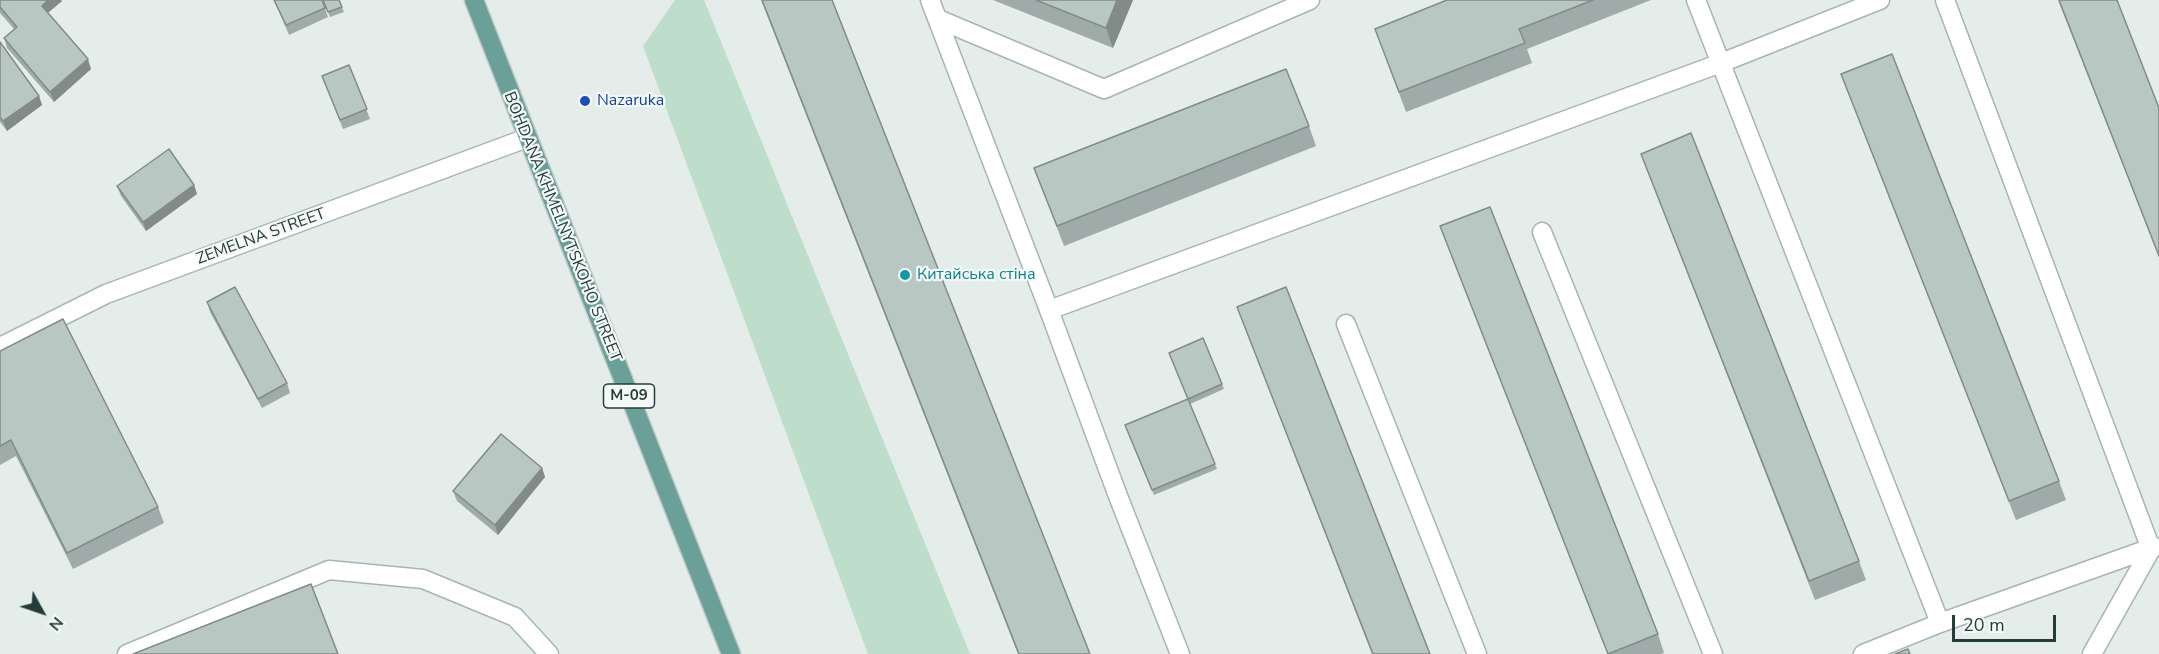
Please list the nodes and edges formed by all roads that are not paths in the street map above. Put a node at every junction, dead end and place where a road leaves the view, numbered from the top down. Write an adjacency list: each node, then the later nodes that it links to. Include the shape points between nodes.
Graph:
1 (474, 0): 9 (main road, BOHDANA KHMELNYTSKOHO STREET / М-09)
2 (930, 0): 7 (street)
3 (1310, 0): 7 (street, via 1104,89)
4 (1696, 0): 8 (street)
5 (1880, 0): 8 (street)
6 (1945, 0): 14 (street)
7 (938, 19): 11 (street)
8 (1721, 63): 11 (street); 15 (street)
9 (527, 138): 13 (street, ZEMELNA STREET, via 106,294); 18 (main road, BOHDANA KHMELNYTSKOHO STREET / М-09)
10 (1542, 232): 21 (street)
11 (1049, 310): 19 (street)
12 (1346, 324): 20 (street)
13 (0, 347)
14 (2155, 547): 15 (street); 23 (street)
15 (1941, 623): 22 (street)
16 (127, 654): 17 (street, via 329,570 423,579 514,617)
17 (549, 654)
18 (731, 654)
19 (1180, 654)
20 (1477, 654)
21 (1713, 654)
22 (1863, 654)
23 (2092, 654)

